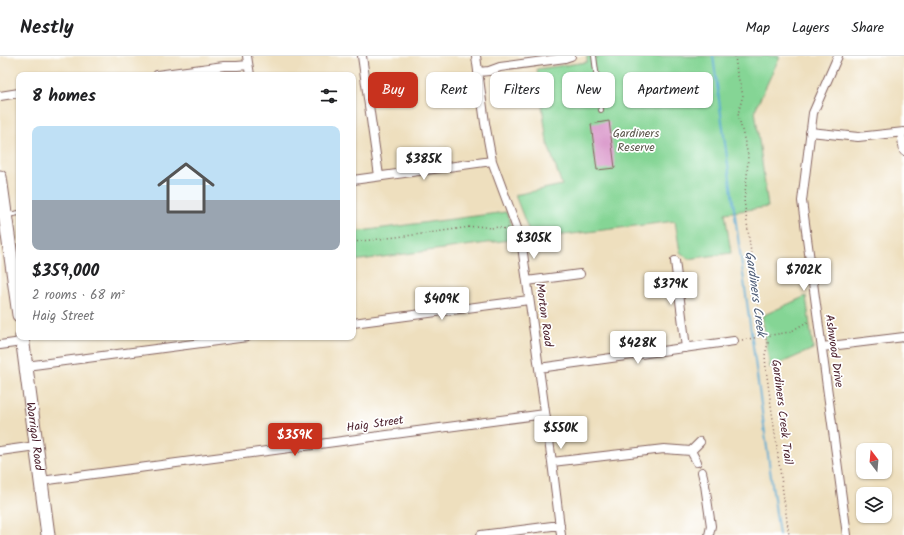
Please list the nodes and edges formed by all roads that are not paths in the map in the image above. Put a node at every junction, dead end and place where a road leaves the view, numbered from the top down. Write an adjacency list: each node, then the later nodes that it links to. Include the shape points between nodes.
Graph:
1 (362, 56): 17 (street)
2 (476, 56): 7 (street, Morton Road)
3 (571, 56): 7 (street, via 500,67 488,66)
4 (594, 56): 12 (lane)
5 (838, 56): 13 (street, Ashwood Drive, via 813,113)
6 (248, 61): 8 (street); 9 (street)
7 (478, 70): 16 (street, Morton Road)
8 (186, 72)
9 (250, 72)
10 (16, 93): 11 (street)
11 (0, 96)
12 (601, 110)
13 (810, 132): 14 (street, via 858,137); 34 (street, Ashwood Drive, via 802,201)
14 (903, 133): 15 (street)
15 (904, 151)
16 (492, 161): 17 (street); 24 (street, Morton Road, via 521,239)
17 (379, 176): 19 (street)
18 (0, 177): 21 (highway)
19 (356, 180)
20 (16, 213): 21 (lane)
21 (5, 215): 25 (highway)
22 (675, 261): 35 (street)
23 (580, 274): 24 (street)
24 (527, 280): 26 (street, Morton Road)
25 (16, 283)
26 (529, 300): 27 (street); 37 (street, Morton Road)
27 (356, 323)
28 (904, 337): 34 (street)
29 (18, 340): 33 (street)
30 (22, 340): 36 (highway, Warrigal Road)
31 (224, 340): 36 (street)
32 (734, 341): 35 (street)
33 (0, 345)
34 (822, 347): 52 (street, Ashwood Drive)
35 (686, 348): 37 (street)
36 (26, 366): 40 (highway, Warrigal Road)
37 (539, 368): 38 (street, Morton Road)
38 (545, 414): 43 (street, Morton Road); 46 (street, Haig Street)
39 (700, 442): 42 (street)
40 (36, 446): 41 (street); 46 (highway, Warrigal Road)
41 (0, 451)
42 (691, 451): 43 (street, via 664,449); 44 (street)
43 (552, 462): 47 (street, Morton Road)
44 (696, 462)
45 (702, 472): 51 (street, via 711,526)
46 (41, 481): 48 (highway, Warrigal Road)
47 (560, 525): 49 (street); 50 (street, Morton Road)
48 (48, 535)
49 (481, 535)
50 (561, 535)
51 (709, 535)
52 (847, 535)

